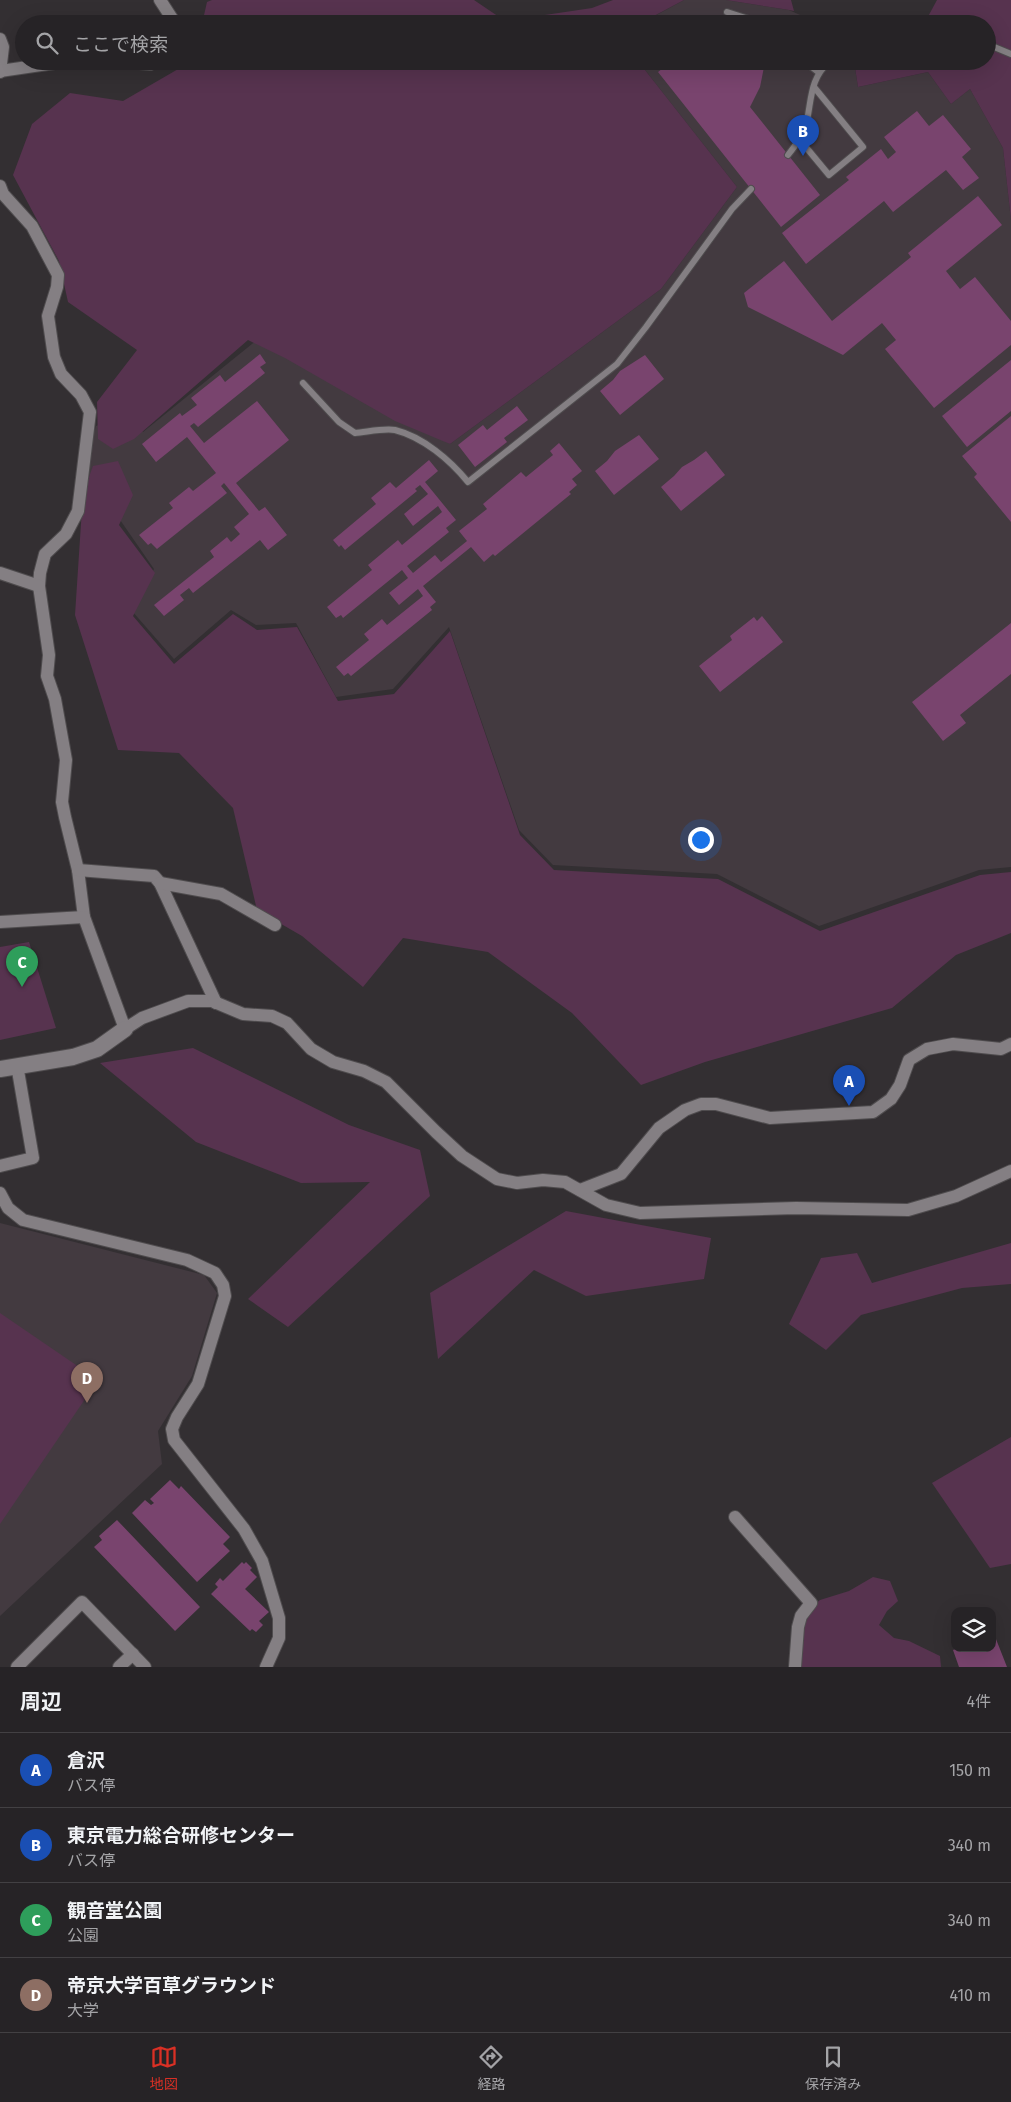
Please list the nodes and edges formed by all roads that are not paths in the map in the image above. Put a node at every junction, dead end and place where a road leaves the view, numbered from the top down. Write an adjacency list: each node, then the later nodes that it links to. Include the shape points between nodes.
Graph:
1 (160, 0): 3 (street)
2 (727, 12): 4 (lane)
3 (170, 15)
4 (736, 15)
5 (0, 39): 10 (street, via 3,47)
6 (996, 48): 7 (lane)
7 (1011, 54)
8 (15, 69): 10 (street)
9 (815, 70): 11 (lane)
10 (0, 71)
11 (818, 72): 12 (lane)
12 (814, 87): 13 (lane); 13 (lane, via 863,147 829,175)
13 (800, 140): 14 (lane)
14 (788, 155)
15 (0, 186): 19 (street, via 3,194 32,226 58,275 48,316 54,357 61,374 81,395 90,412 78,510 66,534 45,554)
16 (751, 189): 17 (lane, via 732,209 617,364 468,482 453,464 427,444 394,430 356,433 339,422)
17 (304, 384)
18 (0, 573): 19 (street)
19 (39, 586): 20 (street, via 49,655 47,676 55,699 66,760 62,802)
20 (78, 870): 21 (street, via 154,876); 22 (street)
21 (160, 883): 24 (street, via 221,894); 25 (street)
22 (84, 917): 23 (street); 26 (street)
23 (0, 922)
24 (275, 926)
25 (216, 1003): 26 (street, via 188,1001 142,1018); 32 (street, via 243,1014 272,1016 287,1023 312,1049 333,1062 364,1071 386,1082 462,1156 497,1179 517,1183 565,1182)
26 (125, 1029): 28 (street, via 98,1049 73,1057)
27 (1011, 1044): 32 (street, via 1001,1049 953,1044 927,1049 909,1060 891,1100 873,1112 770,1118 716,1104 701,1104 684,1110 659,1128 622,1174)
28 (18, 1065): 29 (street); 30 (street, via 33,1158)
29 (0, 1069)
30 (0, 1166)
31 (1011, 1171): 32 (street, via 956,1196 908,1210 796,1208 640,1213 606,1205)
32 (580, 1190)
33 (0, 1193): 39 (street, via 8,1208 22,1220 187,1260 215,1273 223,1285 225,1296 198,1384 172,1429 174,1440 244,1529 262,1561 279,1618 279,1638)
34 (735, 1517): 40 (street, via 811,1603 801,1616 798,1627)
35 (133, 1654): 36 (street, via 82,1602); 37 (street); 38 (street)
36 (17, 1667)
37 (119, 1667)
38 (145, 1667)
39 (266, 1667)
40 (795, 1667)

